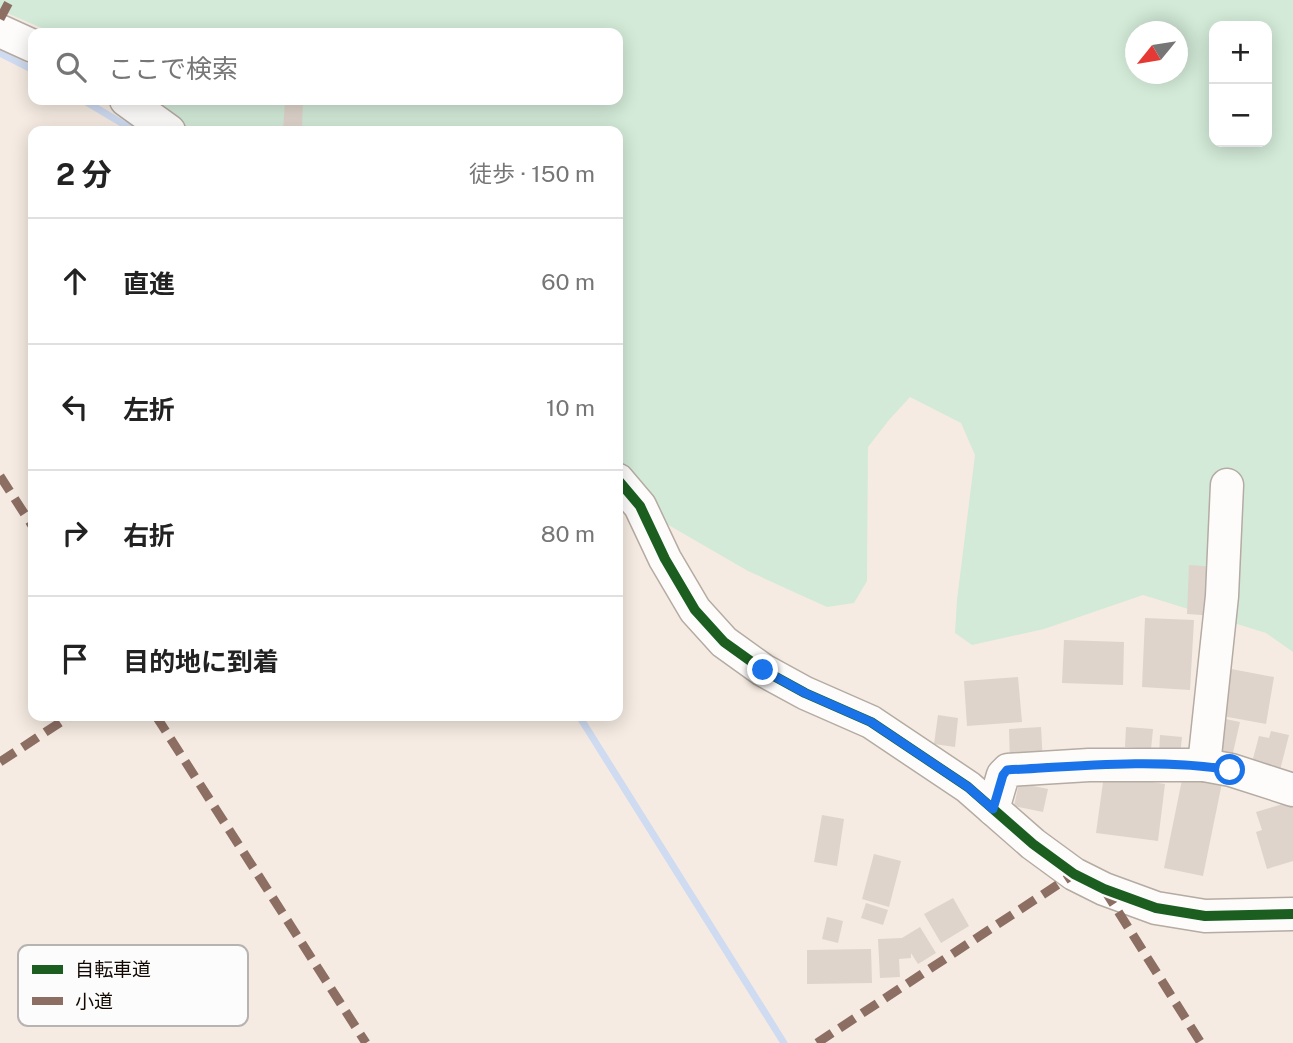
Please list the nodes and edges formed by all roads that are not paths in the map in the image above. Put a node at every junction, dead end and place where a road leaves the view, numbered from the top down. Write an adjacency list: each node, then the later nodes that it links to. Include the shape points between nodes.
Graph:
1 (0, 31): 2 (street)
2 (28, 44)
3 (133, 105): 4 (street)
4 (162, 126)
5 (1227, 485): 7 (street, via 1222,596)
6 (623, 486): 9 (street, via 640,506 695,610 724,642 805,693 871,722)
7 (1204, 765): 8 (street); 9 (street, via 1007,770)
8 (1293, 790)
9 (993, 809): 10 (street, via 1074,874 1156,908 1205,916)
10 (1293, 914)

